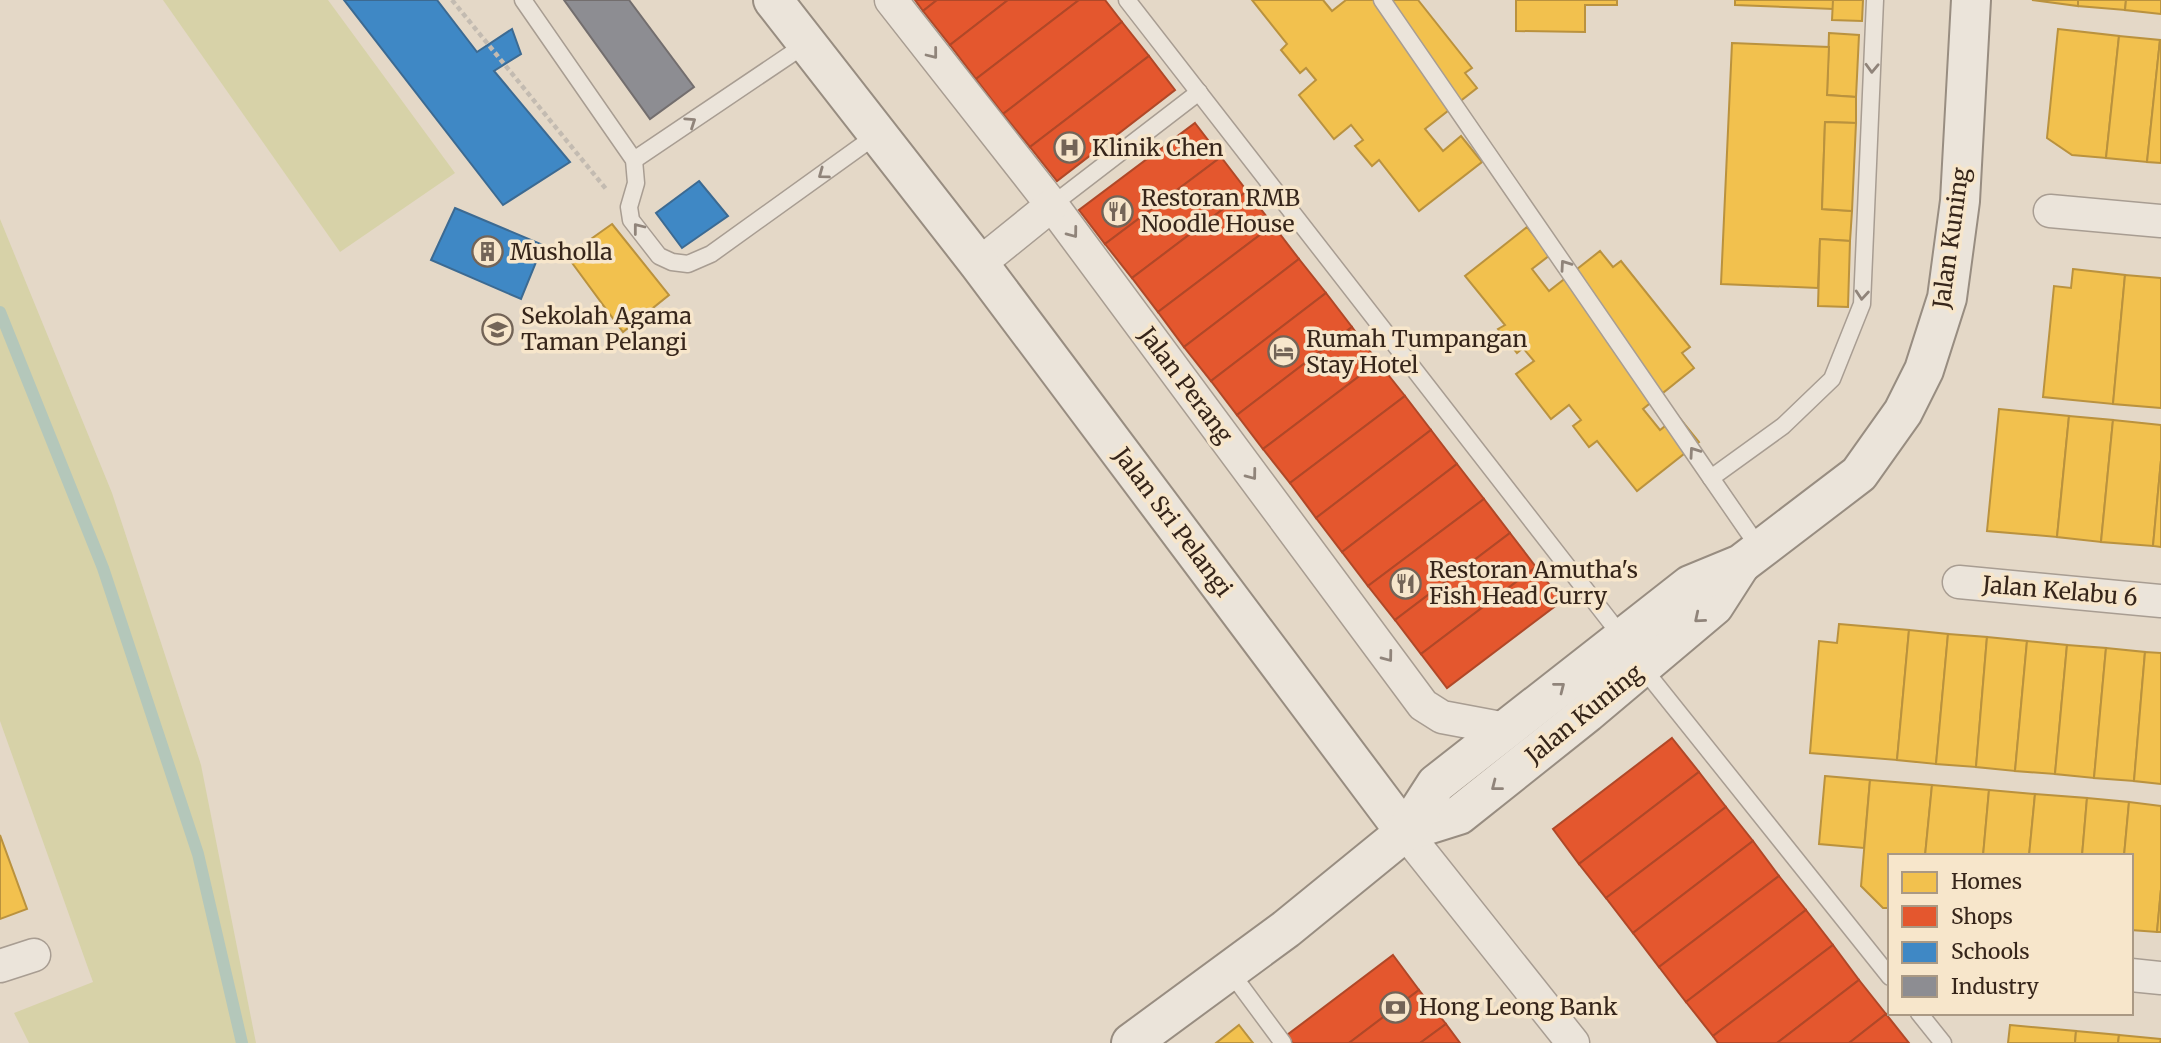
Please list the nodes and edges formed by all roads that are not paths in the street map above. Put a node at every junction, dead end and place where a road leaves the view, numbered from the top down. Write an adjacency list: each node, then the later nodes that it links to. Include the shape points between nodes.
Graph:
1 (523, 0): 11 (lane)
2 (773, 0): 8 (street, Jalan Sri Pelangi)
3 (891, 0): 12 (street, Jalan Perang, one-way to 12)
4 (1127, 0): 9 (lane)
5 (1382, 0): 16 (lane, one-way to 5)
6 (1875, 0): 16 (lane, one-way to 16, via 1862,304 1832,379 1783,426)
7 (1970, 0): 17 (street, Jalan Kuning, via 1960,201 1947,298 1924,370 1903,412 1859,474)
8 (807, 43): 10 (street, Jalan Sri Pelangi); 11 (lane, one-way to 8)
9 (1199, 92): 12 (lane); 20 (lane)
10 (878, 134): 11 (lane, one-way to 11, via 711,254 688,264 659,256 631,220); 15 (street, Jalan Sri Pelangi)
11 (634, 160)
12 (1052, 205): 15 (street); 21 (street, Jalan Perang, one-way to 21, via 1423,705 1442,717)
13 (2050, 211): 14 (street)
14 (2161, 221)
15 (979, 264): 22 (street, Jalan Sri Pelangi)
16 (1711, 478): 17 (lane)
17 (1750, 557): 20 (street, Jalan Kuning, via 1714,606)
18 (1959, 582): 19 (street, Jalan Kelabu 6)
19 (2161, 601)
20 (1632, 652): 21 (street, Jalan Kuning, one-way to 20); 22 (street, Jalan Kuning, one-way to 22, via 1460,815); 26 (lane)
21 (1506, 729): 22 (street, Jalan Kuning, via 1437,784)
22 (1405, 832): 25 (street, Jalan Kuning); 32 (street, Jalan Sri Pelangi)
23 (34, 955): 24 (street)
24 (0, 966)
25 (1229, 970): 30 (street, Jalan Kuning); 31 (lane)
26 (1888, 974)
27 (2133, 975): 28 (street)
28 (2161, 978)
29 (1921, 1015): 33 (lane)
30 (1131, 1043)
31 (1283, 1043)
32 (1573, 1043)
33 (1943, 1043)

